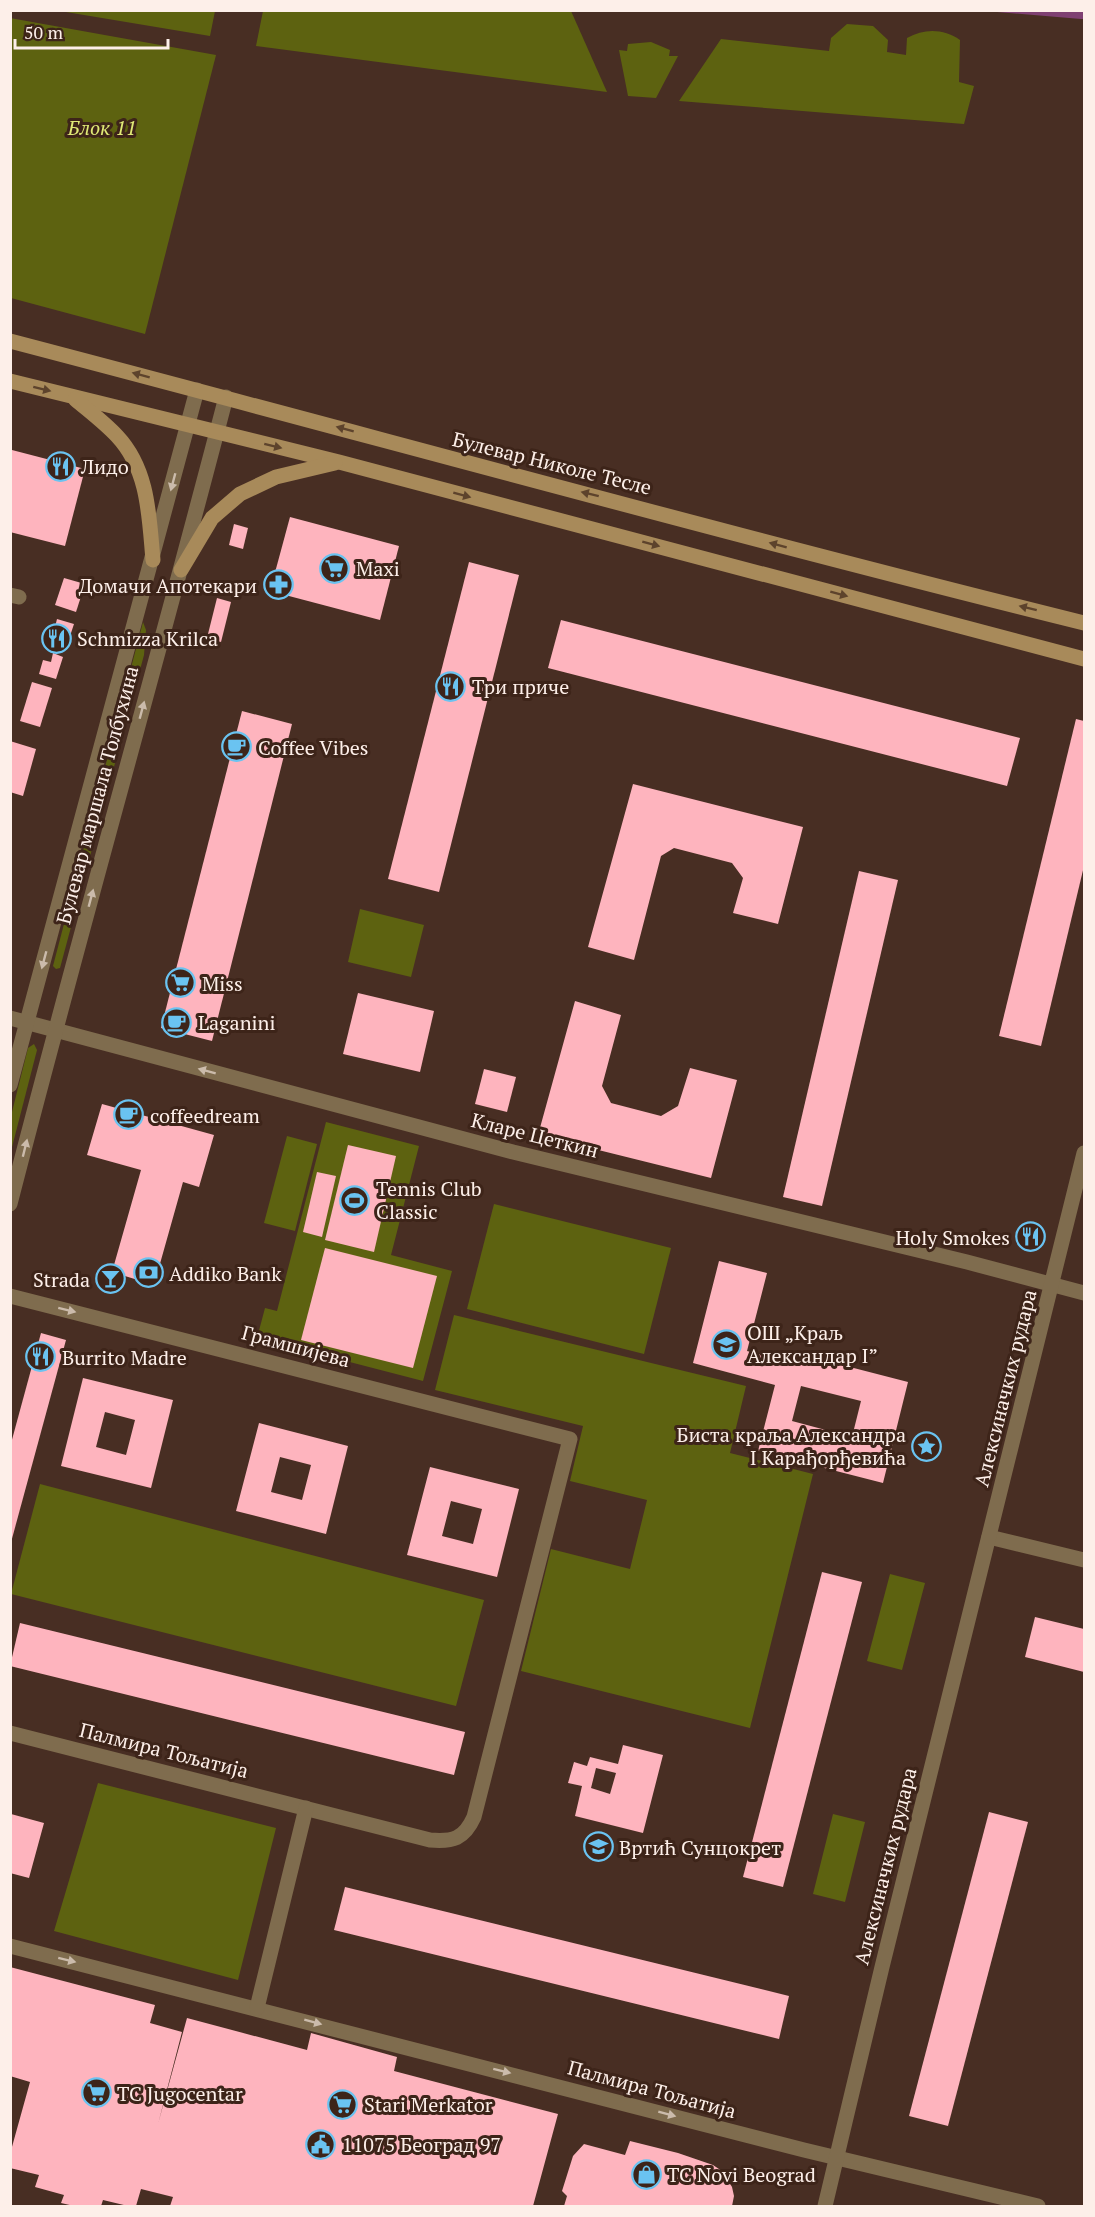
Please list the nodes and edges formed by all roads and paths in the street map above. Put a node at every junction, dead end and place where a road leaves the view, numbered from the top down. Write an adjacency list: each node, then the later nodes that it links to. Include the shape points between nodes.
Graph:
1 (10, 341): 3 (main road, Булевар Николе Тесле, one-way to 1)
2 (10, 381): 4 (main road, one-way to 4)
3 (197, 390): 5 (main road, Булевар Николе Тесле); 6 (street, Булевар маршала Толбухина)
4 (73, 397): 6 (main road); 9 (main road, via 118,437 137,464 147,503)
5 (225, 397): 7 (street, Булевар маршала Толбухина); 11 (main road, Булевар Николе Тесле, one-way to 5, via 804,552)
6 (188, 426): 7 (main road); 9 (street, Булевар маршала Толбухина, one-way to 9)
7 (216, 433): 8 (main road, one-way to 8); 10 (street, Булевар маршала Толбухина)
8 (339, 462): 10 (main road, via 276,477 240,494 212,518); 12 (main road, one-way to 12)
9 (153, 560): 14 (street, Булевар маршала Толбухина, one-way to 14)
10 (181, 570): 15 (street, Булевар маршала Толбухина, one-way to 10)
11 (1084, 622)
12 (1084, 659)
13 (10, 1018): 14 (street, Кларе Цеткин)
14 (27, 1022): 15 (street, Кларе Цеткин); 16 (street, Булевар маршала Толбухина)
15 (55, 1030): 18 (street, Булевар маршала Толбухина, one-way to 15); 19 (street, Кларе Цеткин, one-way to 15, via 513,1152)
16 (10, 1085)
17 (1084, 1152): 19 (street, Алексиначких рудара)
18 (10, 1204)
19 (1052, 1284): 20 (street, Алексиначких рудара); 23 (street, Алексиначких рудара)
20 (1084, 1293)
21 (10, 1296): 22 (street, Грамшијева, one-way to 22)
22 (570, 1439): 26 (street, Палмира Тољатија, via 474,1817 465,1833 444,1841 430,1840)
23 (989, 1537): 24 (street); 29 (street, Алексиначких рудара)
24 (1084, 1560)
25 (10, 1733): 26 (street, Палмира Тољатија)
26 (306, 1808): 28 (street)
27 (10, 1946): 28 (street, Палмира Тољатија, one-way to 28)
28 (256, 2008): 29 (street, Палмира Тољатија, one-way to 29)
29 (837, 2158): 30 (street, Алексиначких рудара); 31 (street, Палмира Тољатија)
30 (825, 2206)
31 (1038, 2206)

